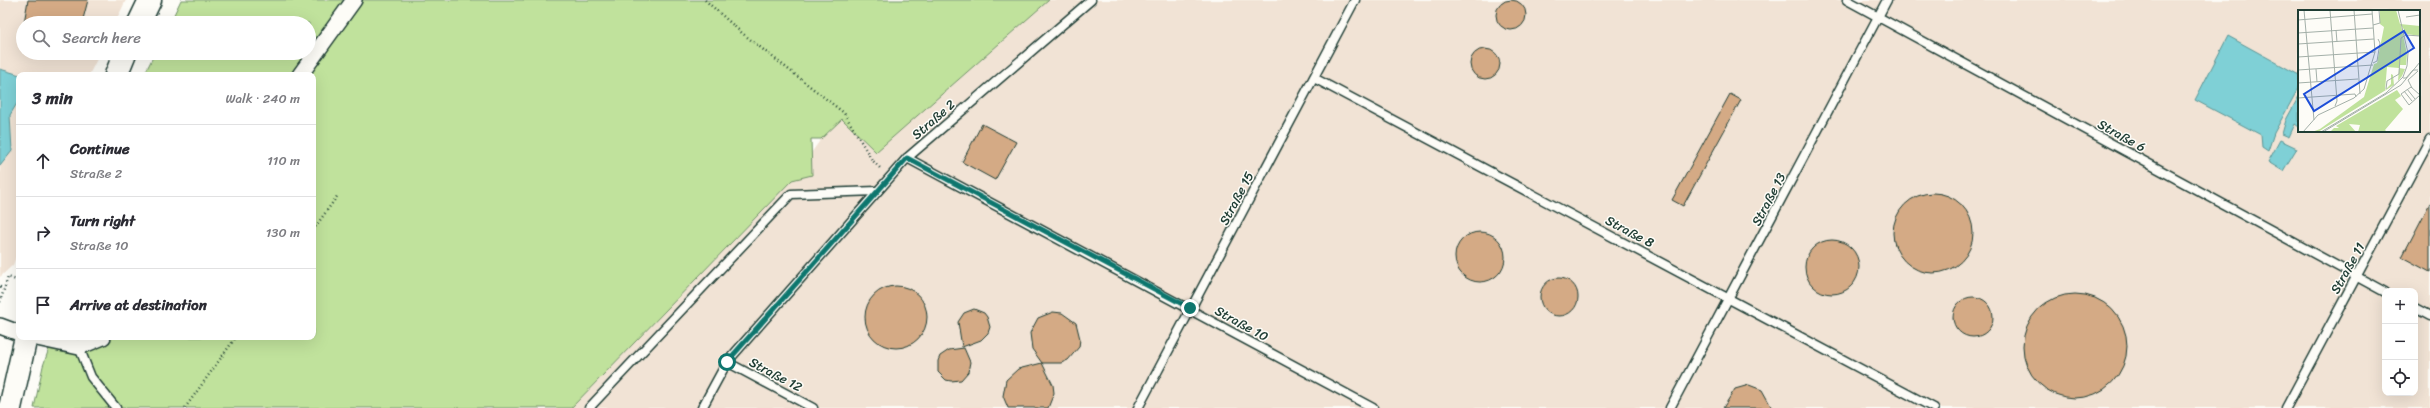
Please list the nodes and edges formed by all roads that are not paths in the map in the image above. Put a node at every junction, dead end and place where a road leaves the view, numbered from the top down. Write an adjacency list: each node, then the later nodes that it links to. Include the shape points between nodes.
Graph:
1 (150, 0): 7 (main road)
2 (354, 0): 9 (street)
3 (1091, 0): 16 (lane, Straße 2)
4 (1355, 0): 14 (lane, Straße 15)
5 (1847, 0): 8 (lane, Straße 6)
6 (1887, 0): 8 (lane, Straße 13)
7 (142, 16)
8 (1878, 16): 18 (lane, Straße 6); 20 (lane, Straße 13)
9 (316, 53)
10 (122, 60): 12 (main road)
11 (311, 60): 13 (street)
12 (117, 72)
13 (302, 72)
14 (1314, 78): 20 (lane, Straße 8); 21 (lane, Straße 15)
15 (2430, 139): 18 (lane, Straße 11)
16 (907, 158): 17 (lane, Straße 2); 21 (lane, Straße 10)
17 (877, 191): 30 (lane, Straße 2); 33 (lane, via 791,194)
18 (2356, 277): 19 (lane, Straße 6); 40 (lane, Straße 11)
19 (2382, 290)
20 (1729, 297): 38 (lane, Straße 13); 39 (lane, Straße 8)
21 (1190, 308): 36 (lane, Straße 15); 37 (lane, Straße 10)
22 (2418, 310): 23 (lane)
23 (2430, 316)
24 (0, 326): 25 (street)
25 (16, 332)
26 (25, 340): 31 (main road)
27 (46, 340): 29 (street)
28 (96, 340): 29 (street)
29 (79, 347): 32 (lane, via 91,377)
30 (727, 362): 34 (lane, Straße 2); 35 (lane, Straße 12)
31 (10, 408)
32 (116, 408)
33 (589, 408)
34 (702, 408)
35 (813, 408)
36 (1138, 408)
37 (1373, 408)
38 (1670, 408)
39 (1934, 408)
40 (2286, 408)

